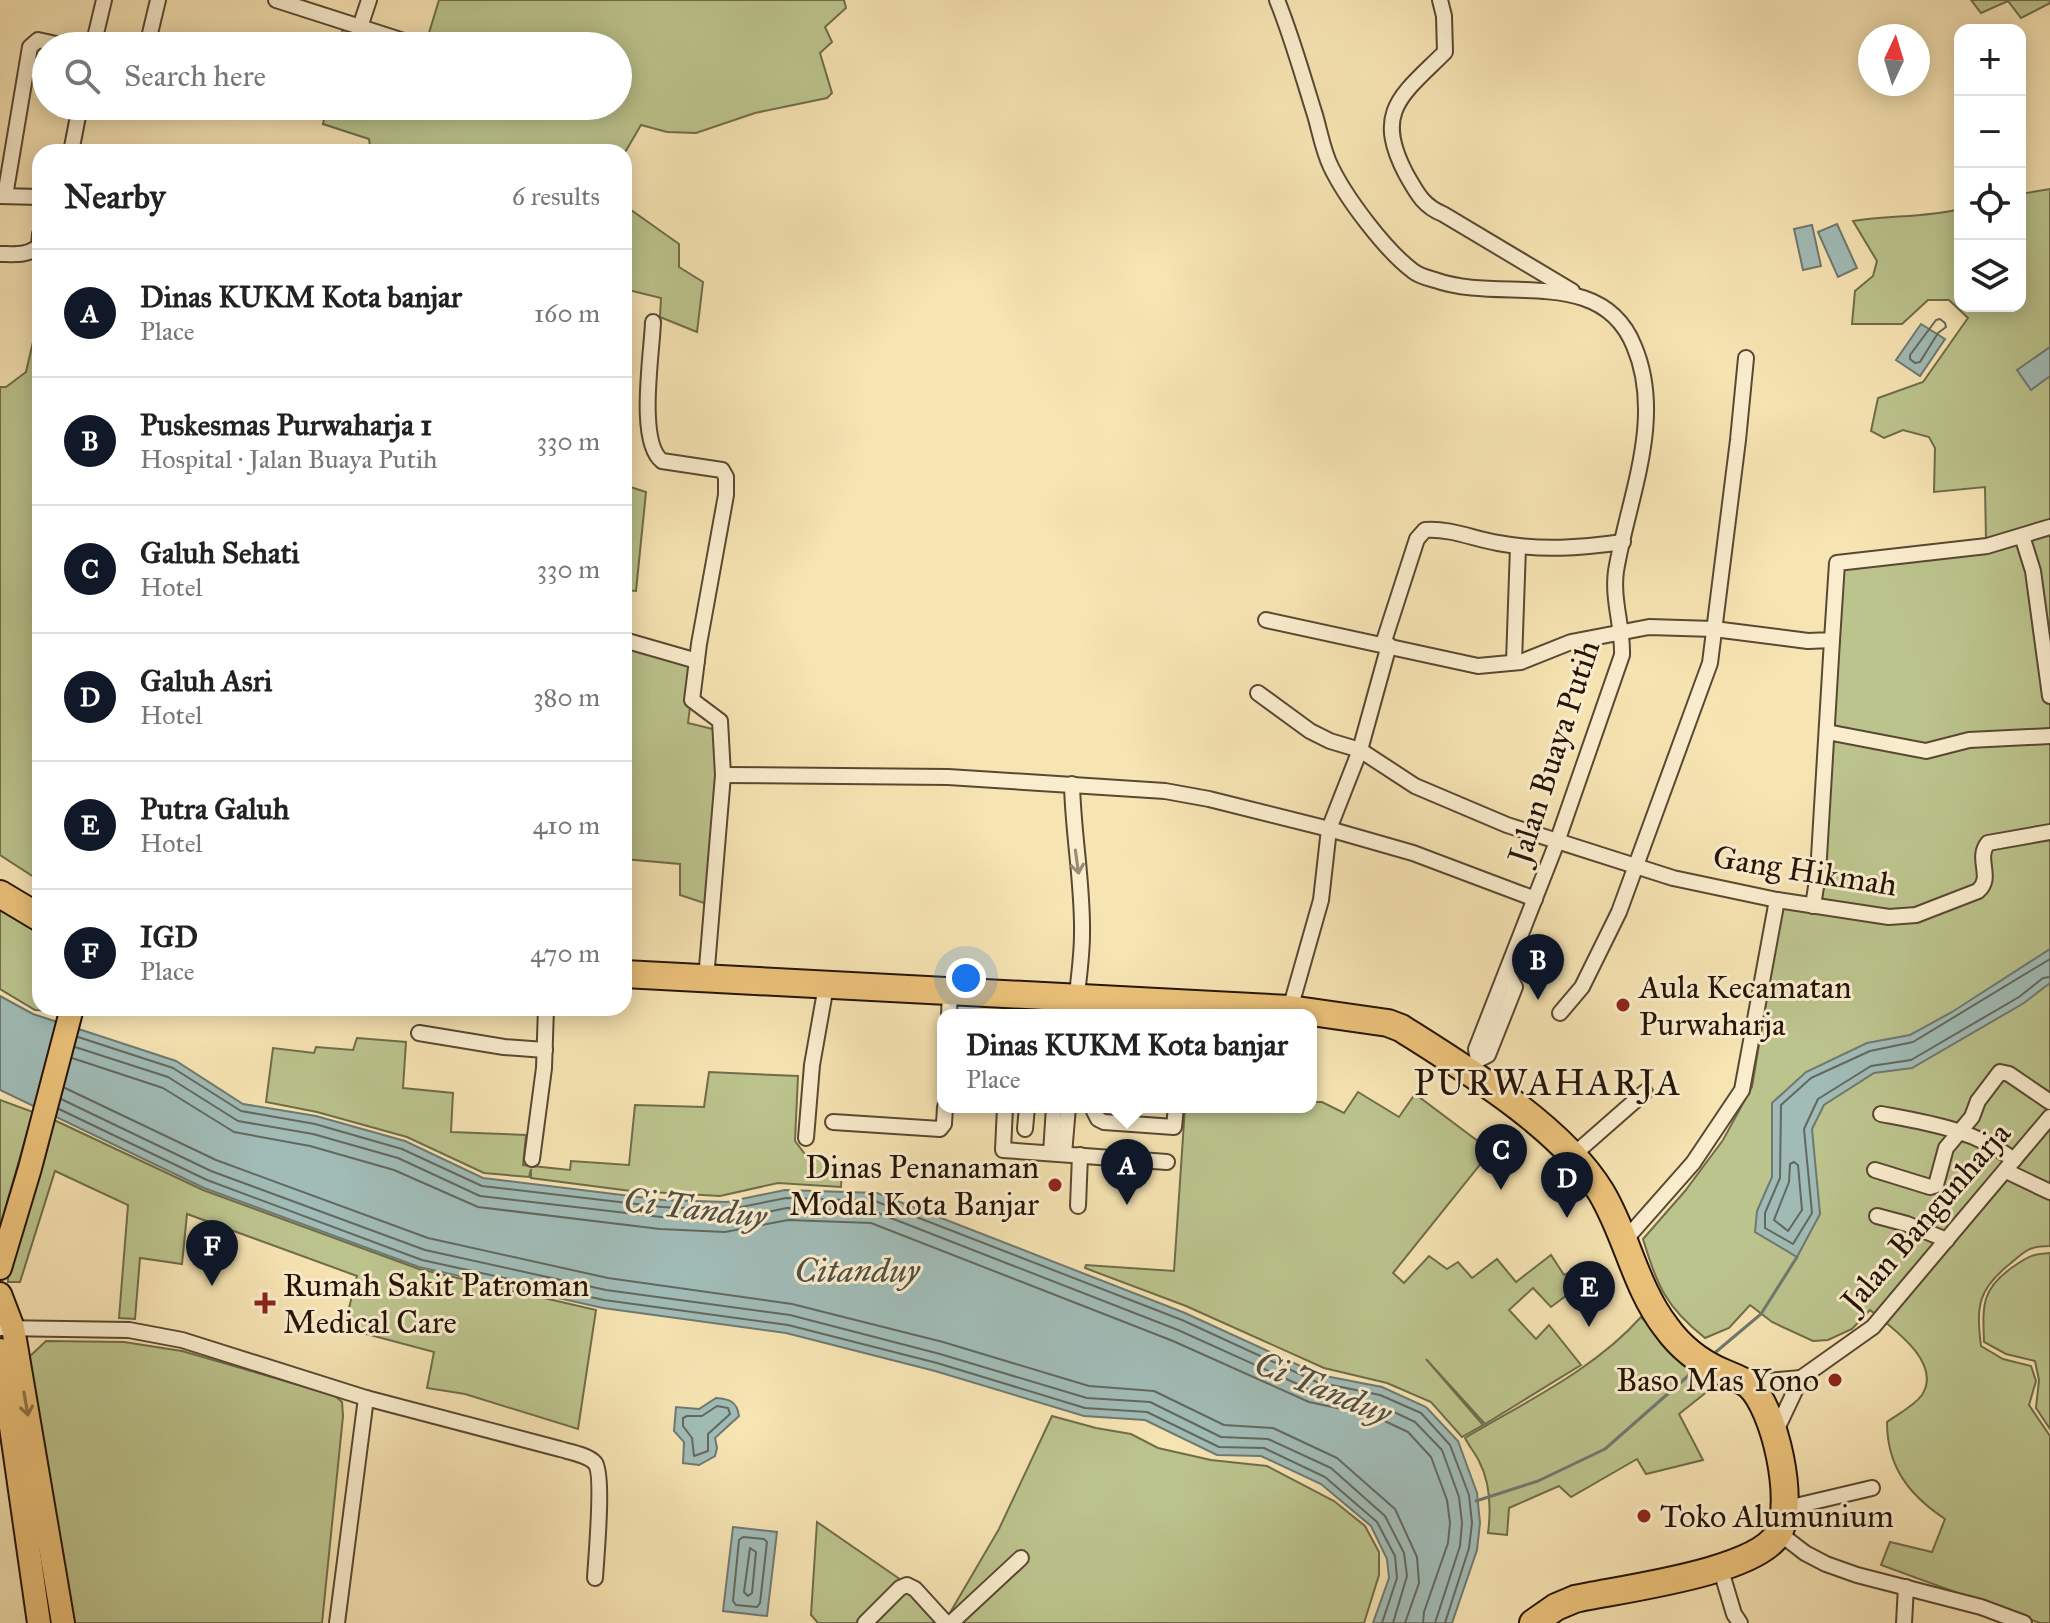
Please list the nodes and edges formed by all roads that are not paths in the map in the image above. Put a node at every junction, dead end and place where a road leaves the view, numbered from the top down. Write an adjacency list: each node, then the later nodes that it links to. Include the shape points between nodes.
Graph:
1 (104, 0): 9 (street)
2 (158, 0): 10 (street)
3 (276, 0): 7 (street)
4 (369, 0): 8 (street)
5 (1277, 0): 19 (street, via 1331,166 1373,230 1414,273 1456,288)
6 (1440, 0): 19 (street, Jalan Buaya Putih, via 1445,52 1400,97 1390,127 1394,151 1430,208)
7 (313, 6): 8 (street)
8 (360, 27): 11 (street)
9 (96, 32)
10 (150, 32)
11 (376, 32)
12 (32, 45): 15 (street)
13 (77, 120): 14 (street)
14 (73, 144)
15 (2, 196): 16 (street)
16 (32, 197)
17 (32, 252): 18 (street)
18 (0, 254)
19 (1580, 295): 24 (street, Jalan Buaya Putih, via 1608,308 1624,327 1634,346 1645,402 1642,452)
20 (653, 322): 32 (street, via 647,397 651,445 659,459 722,470 726,477)
21 (1746, 358): 27 (street)
22 (2050, 527): 23 (street)
23 (2022, 536): 29 (street, via 1987,546 1837,563); 35 (street, via 2033,571)
24 (1623, 542): 25 (street); 28 (street, Jalan Buaya Putih, via 1615,594)
25 (1518, 547): 31 (street, via 1425,530 1417,539); 33 (street)
26 (1266, 620): 31 (street)
27 (1714, 629): 28 (street, via 1668,626); 29 (street); 44 (street, via 1710,663)
28 (1622, 633): 33 (street, via 1571,642); 43 (street, Jalan Buaya Putih, via 1622,655)
29 (1832, 640): 36 (street)
30 (632, 642): 32 (street)
31 (1386, 644): 33 (street, via 1464,665); 38 (street)
32 (697, 661): 39 (street, via 692,700 720,721)
33 (1514, 662)
34 (1258, 693): 38 (street, Gang Hikmah, via 1310,731)
35 (2050, 696)
36 (1827, 732): 37 (street, via 1926,751 1969,740); 48 (street)
37 (2050, 736)
38 (1360, 750): 41 (street); 43 (street, Gang Hikmah, via 1415,786)
39 (723, 775): 40 (street); 51 (street)
40 (1072, 784): 41 (street, via 1165,791); 54 (street, one-way to 54, via 1082,934)
41 (1329, 829): 46 (street, via 1413,853); 55 (street, via 1321,900)
42 (2050, 832): 48 (street, Gang Hikmah, via 1988,843 1981,859 1985,885 1916,915 1863,915)
43 (1557, 842): 44 (street, Gang Hikmah); 46 (street, Jalan Buaya Putih)
44 (1637, 867): 47 (street, Gang Hikmah); 57 (street, via 1599,956)
45 (0, 894): 49 (highway)
46 (1535, 899): 62 (street, Jalan Buaya Putih, via 1476,1049)
47 (1777, 900): 48 (street, Gang Hikmah); 88 (street, via 1742,1090 1693,1163)
48 (1813, 906)
49 (32, 913)
50 (632, 974): 51 (highway)
51 (706, 979): 52 (highway)
52 (826, 986): 53 (highway); 77 (street)
53 (949, 1004): 54 (highway)
54 (1068, 1007): 55 (highway)
55 (1290, 1009)
56 (1317, 1013): 62 (highway, via 1388,1023)
57 (1560, 1013)
58 (70, 1016): 90 (main road)
59 (546, 1016): 61 (street)
60 (419, 1033): 61 (street)
61 (545, 1050): 81 (street)
62 (1475, 1066): 80 (highway)
63 (1645, 1092): 80 (street)
64 (2050, 1102): 76 (street, via 2000,1072)
65 (945, 1113): 74 (street, via 940,1129)
66 (1005, 1113): 78 (street, via 1003,1150)
67 (1026, 1113): 75 (street)
68 (1055, 1113): 78 (street)
69 (1067, 1113): 78 (street)
70 (1095, 1113): 71 (street, via 1104,1122 1174,1127)
71 (1175, 1113)
72 (1881, 1114): 76 (street)
73 (2050, 1117): 83 (street, Jalan Bangunharja)
74 (833, 1122)
75 (1025, 1129)
76 (1961, 1131): 83 (street, via 1994,1146); 84 (street, via 1946,1148 1934,1187)
77 (806, 1138)
78 (1058, 1154): 79 (street)
79 (1080, 1155): 82 (street); 86 (street)
80 (1571, 1157): 88 (highway, via 1596,1184)
81 (532, 1159)
82 (1167, 1162)
83 (2010, 1165): 85 (street); 89 (street, Jalan Bangunharja)
84 (1875, 1170)
85 (2050, 1192)
86 (1078, 1206)
87 (1877, 1216): 89 (street)
88 (1625, 1240): 95 (highway, via 1648,1299 1680,1345 1698,1360)
89 (1947, 1240): 94 (street, Jalan Bangunharja, via 1873,1327)
90 (0, 1268)
91 (0, 1294): 92 (main road)
92 (6, 1328): 96 (street, via 129,1330 182,1340); 105 (main road, one-way to 105)
93 (0, 1350): 104 (main road)
94 (1801, 1378): 95 (street); 97 (street)
95 (1746, 1383): 97 (highway, via 1758,1394)
96 (366, 1398): 102 (street, via 591,1460 598,1471); 106 (street)
97 (1775, 1433): 99 (highway, via 1782,1468)
98 (1872, 1488): 99 (street)
99 (1781, 1521): 101 (highway, via 1763,1549); 103 (street, via 1805,1553 1857,1575)
100 (1021, 1558): 108 (street)
101 (1720, 1567): 109 (highway, via 1575,1599); 110 (street)
102 (595, 1578)
103 (1906, 1587): 111 (street); 112 (street)
104 (39, 1623)
105 (63, 1623)
106 (337, 1623)
107 (865, 1623): 108 (street, via 907,1585)
108 (948, 1623)
109 (1533, 1623)
110 (1740, 1623)
111 (1904, 1623)
112 (2024, 1623)

